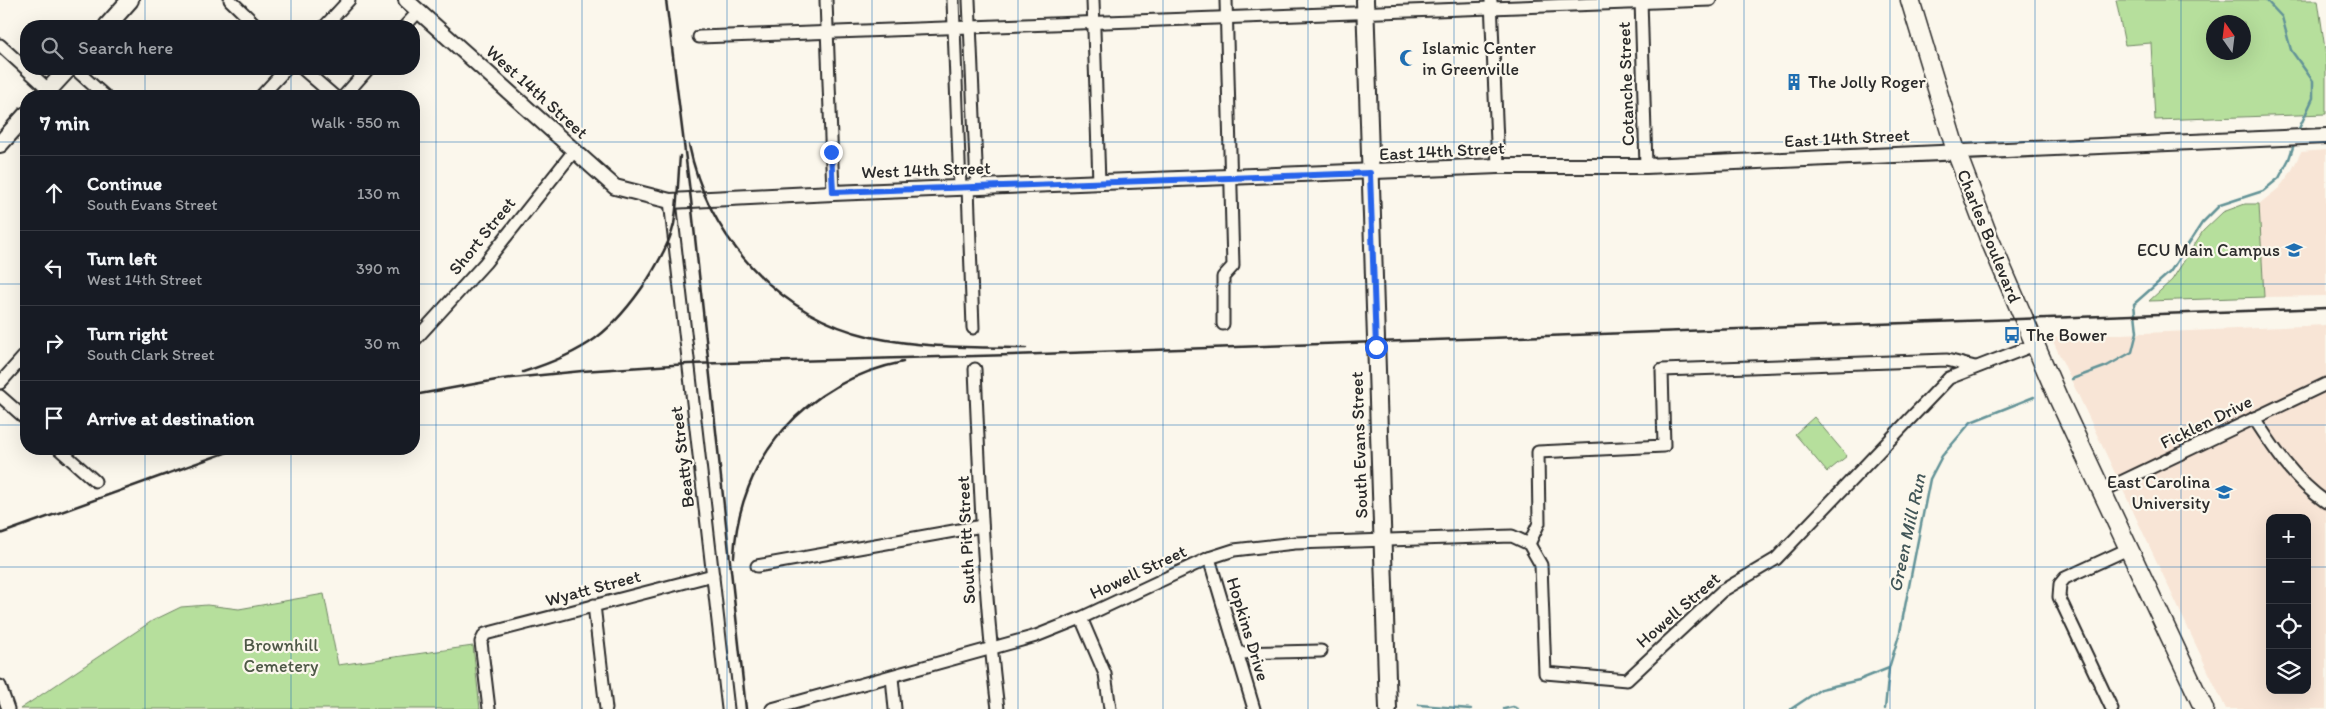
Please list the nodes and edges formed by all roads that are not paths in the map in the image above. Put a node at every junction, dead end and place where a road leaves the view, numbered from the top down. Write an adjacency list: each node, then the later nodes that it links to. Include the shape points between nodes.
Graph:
1 (130, 0): 17 (main road)
2 (230, 0): 18 (street)
3 (349, 0): 19 (street)
4 (406, 0): 15 (street, West 14th Street)
5 (826, 0): 24 (street)
6 (953, 0): 22 (street)
7 (969, 0): 23 (street)
8 (1092, 0): 21 (street)
9 (1226, 0): 16 (street)
10 (1710, 0): 12 (street)
11 (1910, 0): 44 (main road, Charles Boulevard)
12 (1641, 1): 13 (street); 46 (street, Cotanche Street)
13 (1491, 4): 14 (street); 45 (street)
14 (1365, 6): 16 (street); 47 (main road, South Evans Street)
15 (418, 11): 20 (street); 43 (street, West 14th Street)
16 (1226, 19): 21 (street); 48 (street)
17 (112, 20)
18 (252, 20)
19 (331, 20)
20 (410, 20)
21 (1093, 23): 23 (street); 49 (street)
22 (954, 28): 23 (street); 24 (street); 50 (street)
23 (970, 28): 50 (street)
24 (827, 32): 25 (street); 51 (street)
25 (699, 37)
26 (0, 45): 27 (street)
27 (20, 66)
28 (29, 75): 34 (street)
29 (62, 75): 35 (main road)
30 (82, 75): 36 (street)
31 (280, 75): 37 (street)
32 (310, 75): 38 (street)
33 (363, 75): 39 (street)
34 (43, 90)
35 (49, 90)
36 (98, 90)
37 (267, 90)
38 (327, 90)
39 (349, 90)
40 (20, 122): 42 (main road)
41 (2320, 137): 44 (street, East 14th Street)
42 (0, 144)
43 (574, 151): 52 (street, West 14th Street, via 614,186); 55 (street, Short Street, via 485,264)
44 (1956, 151): 46 (street, East 14th Street); 56 (main road, Charles Boulevard)
45 (1498, 166): 46 (street, East 14th Street); 47 (street, East 14th Street)
46 (1646, 166)
47 (1370, 173): 48 (street, West 14th Street); 72 (main road, South Evans Street)
48 (1231, 178): 49 (street, West 14th Street); 53 (street, via 1234,266 1223,277)
49 (1099, 183): 50 (street, West 14th Street)
50 (968, 187): 51 (street, West 14th Street); 54 (street)
51 (833, 192): 52 (street, West 14th Street)
52 (670, 202): 77 (street, Beatty Street)
53 (1223, 324)
54 (973, 328)
55 (420, 334)
56 (2034, 345): 59 (street, Howell Street); 69 (main road, Charles Boulevard)
57 (1937, 360): 59 (street); 61 (street); 73 (street, via 1662,370 1664,446 1538,452 1539,523)
58 (20, 361): 62 (street)
59 (1975, 367): 61 (street, Howell Street)
60 (975, 369): 71 (street, South Pitt Street)
61 (1949, 378): 73 (street, Howell Street, via 1776,559 1722,591 1627,680 1545,673 1541,565)
62 (0, 383)
63 (2326, 384): 66 (street, Ficklen Drive)
64 (0, 396): 65 (street)
65 (20, 414)
66 (2254, 418): 69 (street, Ficklen Drive); 70 (street, via 2281,458)
67 (66, 455): 68 (street)
68 (95, 481)
69 (2102, 491): 74 (main road, Charles Boulevard)
70 (2326, 502)
71 (982, 526): 76 (street); 80 (street, South Pitt Street)
72 (1382, 540): 73 (street, Howell Street, via 1512,536); 75 (street, Howell Street, via 1260,546); 94 (main road, South Evans Street)
73 (1529, 544)
74 (2128, 549): 95 (street, via 2065,578 2058,591); 96 (main road, Charles Boulevard)
75 (1209, 558): 79 (street, Howell Street); 82 (street, Hopkins Drive)
76 (757, 566)
77 (713, 574): 78 (street, Wyatt Street); 88 (street, Beatty Street)
78 (594, 605): 86 (street, Wyatt Street, via 485,634 482,637); 87 (street)
79 (1081, 618): 80 (street, Howell Street); 92 (street, via 1105,674)
80 (991, 650): 83 (street, Howell Street); 91 (street, South Pitt Street)
81 (1321, 651): 82 (street)
82 (1237, 653): 93 (street, Hopkins Drive)
83 (892, 677): 89 (street, Howell Street); 90 (street)
84 (0, 686): 85 (street)
85 (8, 709)
86 (489, 709)
87 (606, 709)
88 (728, 709)
89 (772, 709)
90 (895, 709)
91 (998, 709)
92 (1110, 709)
93 (1254, 709)
94 (1388, 709)
95 (2112, 709)
96 (2204, 709)

